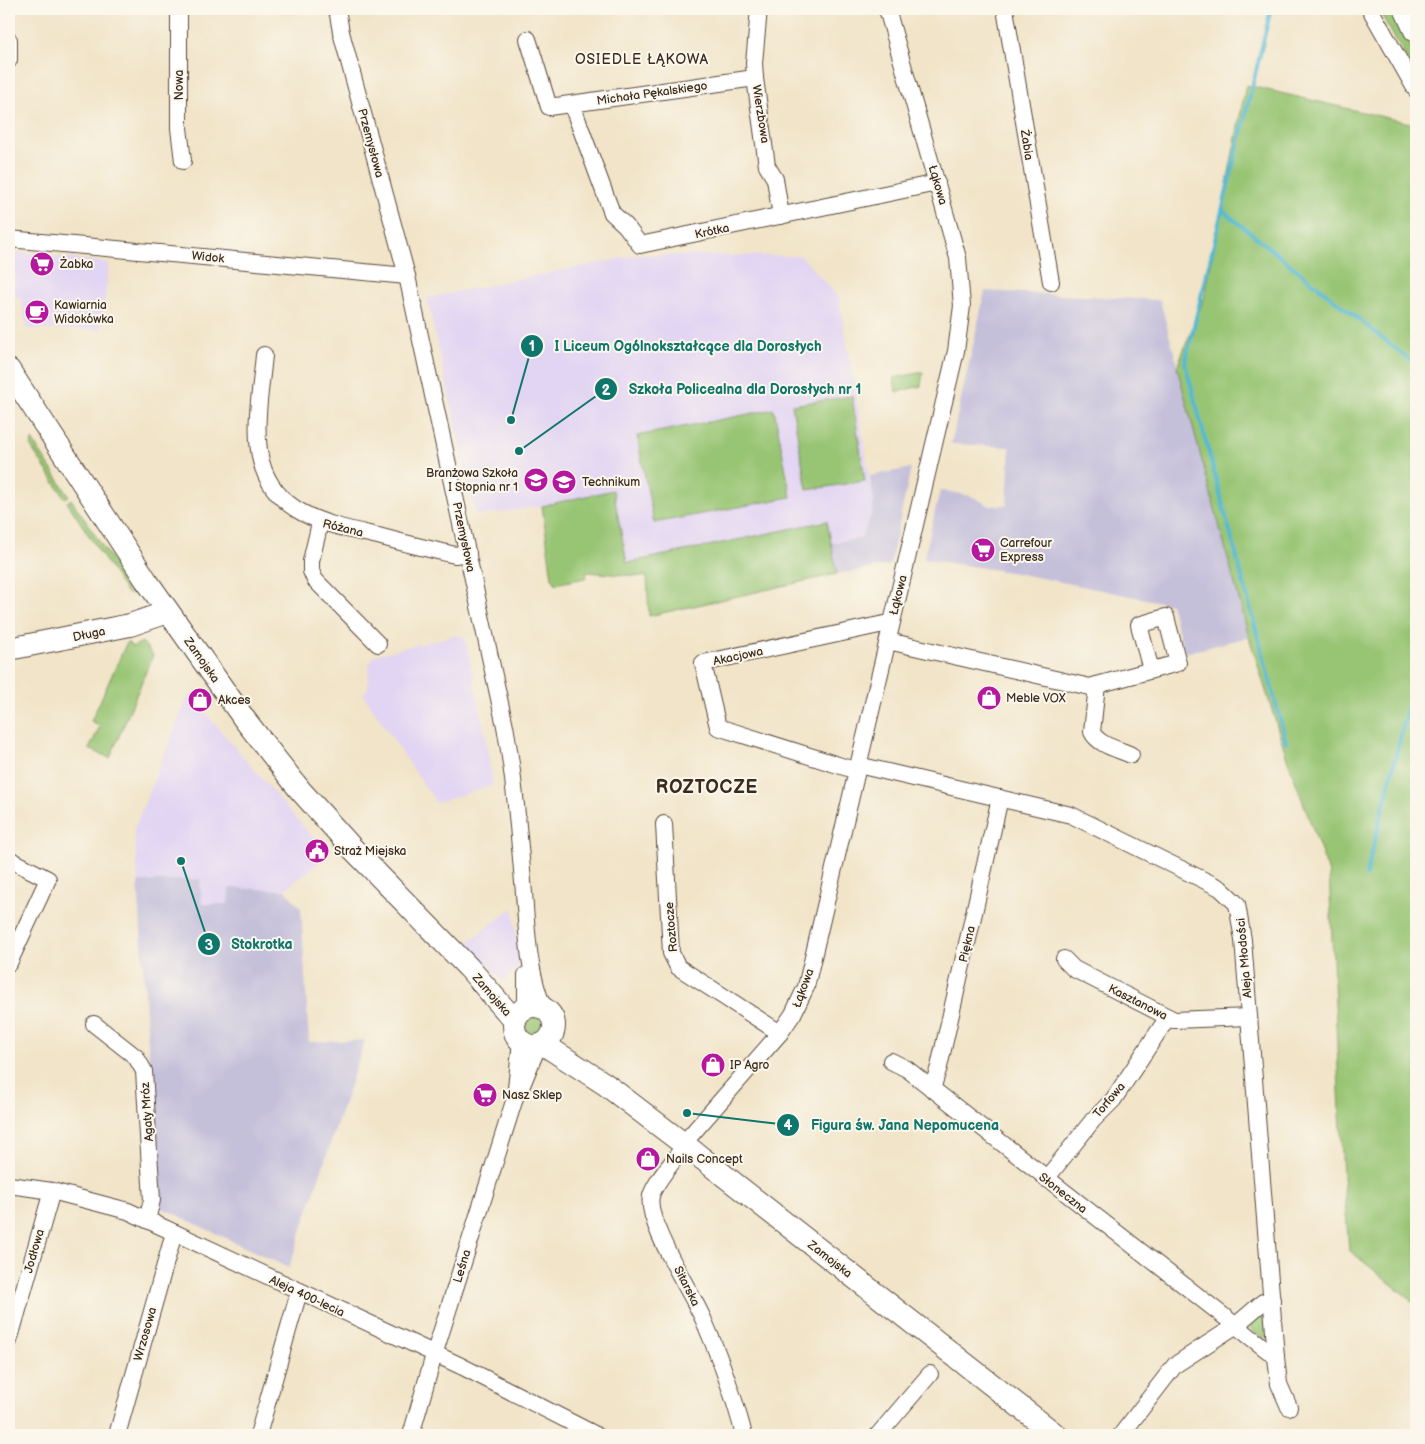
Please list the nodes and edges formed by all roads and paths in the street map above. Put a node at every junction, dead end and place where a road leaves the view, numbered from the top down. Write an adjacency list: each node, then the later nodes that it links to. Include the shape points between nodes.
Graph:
1 (179, 9): 13 (street, Nowa, via 179,128)
2 (337, 9): 17 (street, Przemysłowa)
3 (759, 9): 10 (street, Wierzbowa)
4 (887, 9): 14 (street, Łąkowa)
5 (1005, 9): 18 (street, Żabia)
6 (1370, 9): 11 (street)
7 (528, 39): 12 (street, Michała Pękalskiego, via 549,107)
8 (9, 40): 9 (street)
9 (9, 60)
10 (755, 78): 12 (street, Michała Pękalskiego); 15 (street, Wierzbowa, via 767,166 775,179)
11 (1416, 90)
12 (572, 105): 15 (street, Krótka, via 612,213 640,244)
13 (183, 161)
14 (938, 183): 15 (street, Krótka); 24 (street, Łąkowa, via 960,274 962,306 959,334)
15 (781, 216)
16 (9, 239): 17 (street, Widok)
17 (407, 276): 22 (street, Przemysłowa)
18 (1051, 282)
19 (264, 355): 21 (street, Różana, via 257,432 261,461 272,487 293,508)
20 (9, 370): 23 (street, Zamojska)
21 (320, 523): 22 (street, Różana, via 455,555); 25 (street, via 311,571 315,580)
22 (468, 553): 39 (street, Przemysłowa, via 514,773 528,955 538,995)
23 (168, 612): 26 (street, Długa, via 130,625); 39 (street, Zamojska, via 244,720 300,790 388,888 470,968 499,987)
24 (889, 633): 28 (street, via 1082,686); 30 (street, Łąkowa); 30 (street, Akacjowa, via 884,624 703,663 718,727)
25 (378, 644)
26 (9, 649)
27 (1152, 670): 28 (street)
28 (1098, 685): 29 (street, via 1092,732 1095,738)
29 (1131, 755)
30 (858, 768): 31 (street, Aleja Młodości); 40 (street, Łąkowa, via 808,981)
31 (1000, 798): 37 (street, Aleja Młodości, via 1077,818 1220,888 1233,898 1241,923); 42 (street, Piękna, via 940,1067)
32 (664, 824): 40 (street, Roztocze, via 671,953 678,967)
33 (9, 859): 35 (street, via 48,879)
34 (1064, 959): 36 (street, Kasztanowa, via 1074,970)
35 (9, 963)
36 (1168, 1017): 37 (street, Kasztanowa, via 1189,1021); 44 (street, Torfowa, via 1113,1100)
37 (1249, 1018): 50 (street, Aleja Młodości)
38 (94, 1024): 47 (street, Agaty Mróz, via 136,1056 144,1071 152,1200)
39 (533, 1026): 43 (street, Zamojska, via 558,1037 605,1084); 53 (street, Leśna, via 515,1098)
40 (780, 1033): 43 (street, Łąkowa)
41 (890, 1061): 42 (street, Słoneczna, via 907,1069)
42 (932, 1089): 44 (street, Słoneczna)
43 (685, 1145): 62 (street, Sitarska, via 654,1188 651,1209 654,1223 710,1335 727,1377); 64 (street, Zamojska)
44 (1046, 1179): 51 (street, Słoneczna)
45 (9, 1185): 46 (street, Aleja 400-lecia)
46 (52, 1190): 47 (street, Aleja 400-lecia, via 112,1206); 52 (street, Jodłowa)
47 (147, 1220): 48 (street, Aleja 400-lecia)
48 (174, 1233): 49 (street, Aleja 400-lecia); 58 (street, Wrzosowa)
49 (299, 1292): 53 (street, Aleja 400-lecia); 59 (street)
50 (1272, 1300): 51 (street, via 1260,1305); 54 (street, Aleja Młodości)
51 (1235, 1326): 54 (street, Słoneczna); 65 (street, via 1175,1365)
52 (9, 1341)
53 (434, 1355): 57 (street, Aleja 400-lecia); 60 (street, Leśna)
54 (1276, 1357): 56 (street, Aleja Młodości, via 1279,1384)
55 (930, 1374): 63 (street)
56 (1289, 1407)
57 (565, 1428): 61 (street, Aleja 400-lecia)
58 (117, 1435)
59 (258, 1435)
60 (411, 1435)
61 (596, 1435)
62 (744, 1435)
63 (878, 1435)
64 (1056, 1435)
65 (1121, 1435)

